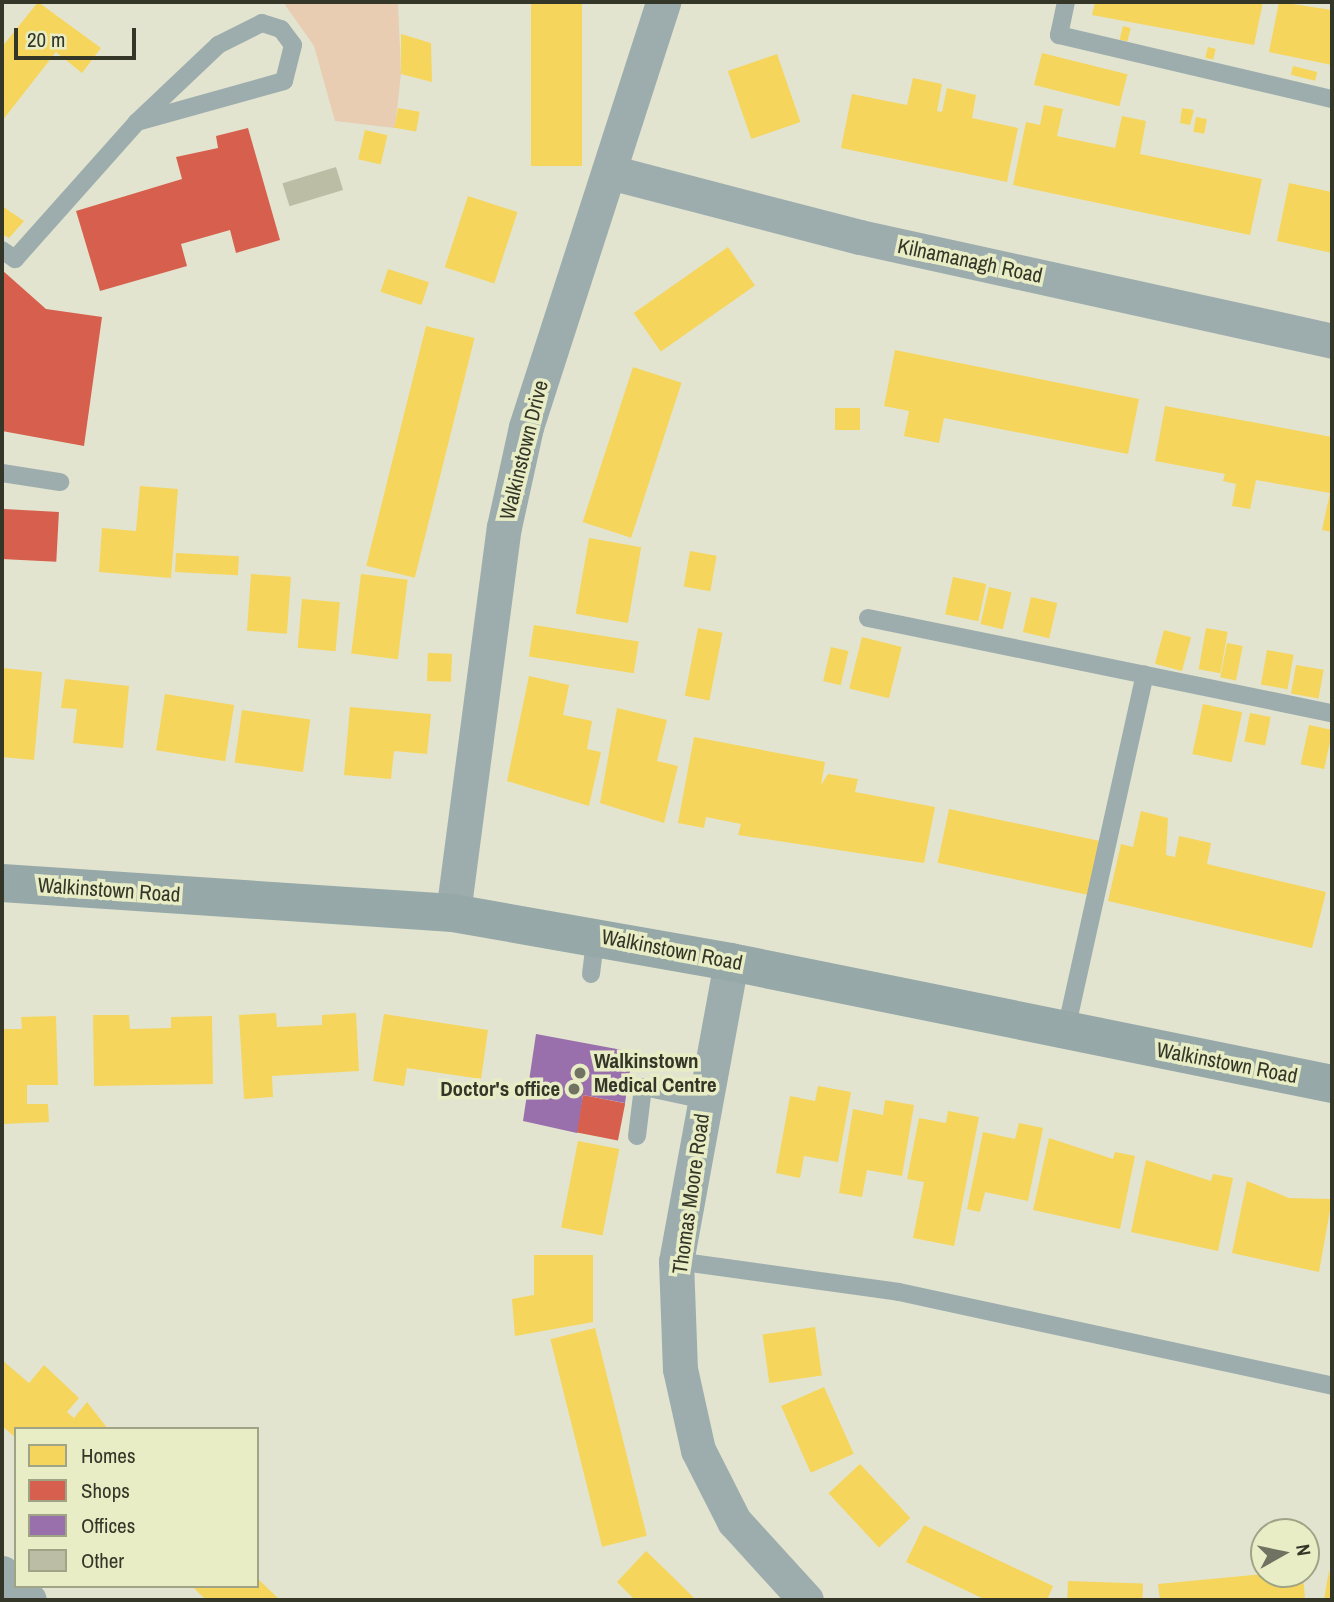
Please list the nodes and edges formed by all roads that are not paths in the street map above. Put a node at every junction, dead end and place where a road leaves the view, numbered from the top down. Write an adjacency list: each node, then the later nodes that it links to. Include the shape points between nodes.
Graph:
1 (663, 2): 5 (street, Walkinstown Drive)
2 (1066, 2): 3 (lane, via 1059,35)
3 (1332, 99)
4 (137, 122): 4 (lane, via 240,30 262,23 281,29 293,45 292,67 271,88); 6 (lane, via 15,259)
5 (610, 172): 7 (street, Kilnamanagh Road, via 860,237); 14 (street, Walkinstown Drive, via 517,464)
6 (2, 250)
7 (1332, 341)
8 (2, 472): 9 (lane)
9 (60, 482)
10 (867, 618): 11 (lane)
11 (1145, 675): 12 (lane); 18 (lane)
12 (1332, 713)
13 (2, 883): 14 (main road, Walkinstown Road)
14 (453, 913): 15 (main road, Walkinstown Road)
15 (596, 936): 16 (main road, Walkinstown Road); 17 (lane)
16 (731, 962): 18 (main road, Walkinstown Road); 20 (street, Thomas Moore Road)
17 (591, 974)
18 (1066, 1030): 19 (main road, Walkinstown Road)
19 (1332, 1084)
20 (705, 1100): 21 (lane, via 643,1091); 22 (street, Thomas Moore Road)
21 (636, 1136)
22 (676, 1261): 23 (lane, via 899,1292); 24 (street, Thomas Moore Road, via 680,1368 698,1450 734,1521)
23 (1332, 1386)
24 (806, 1600)

